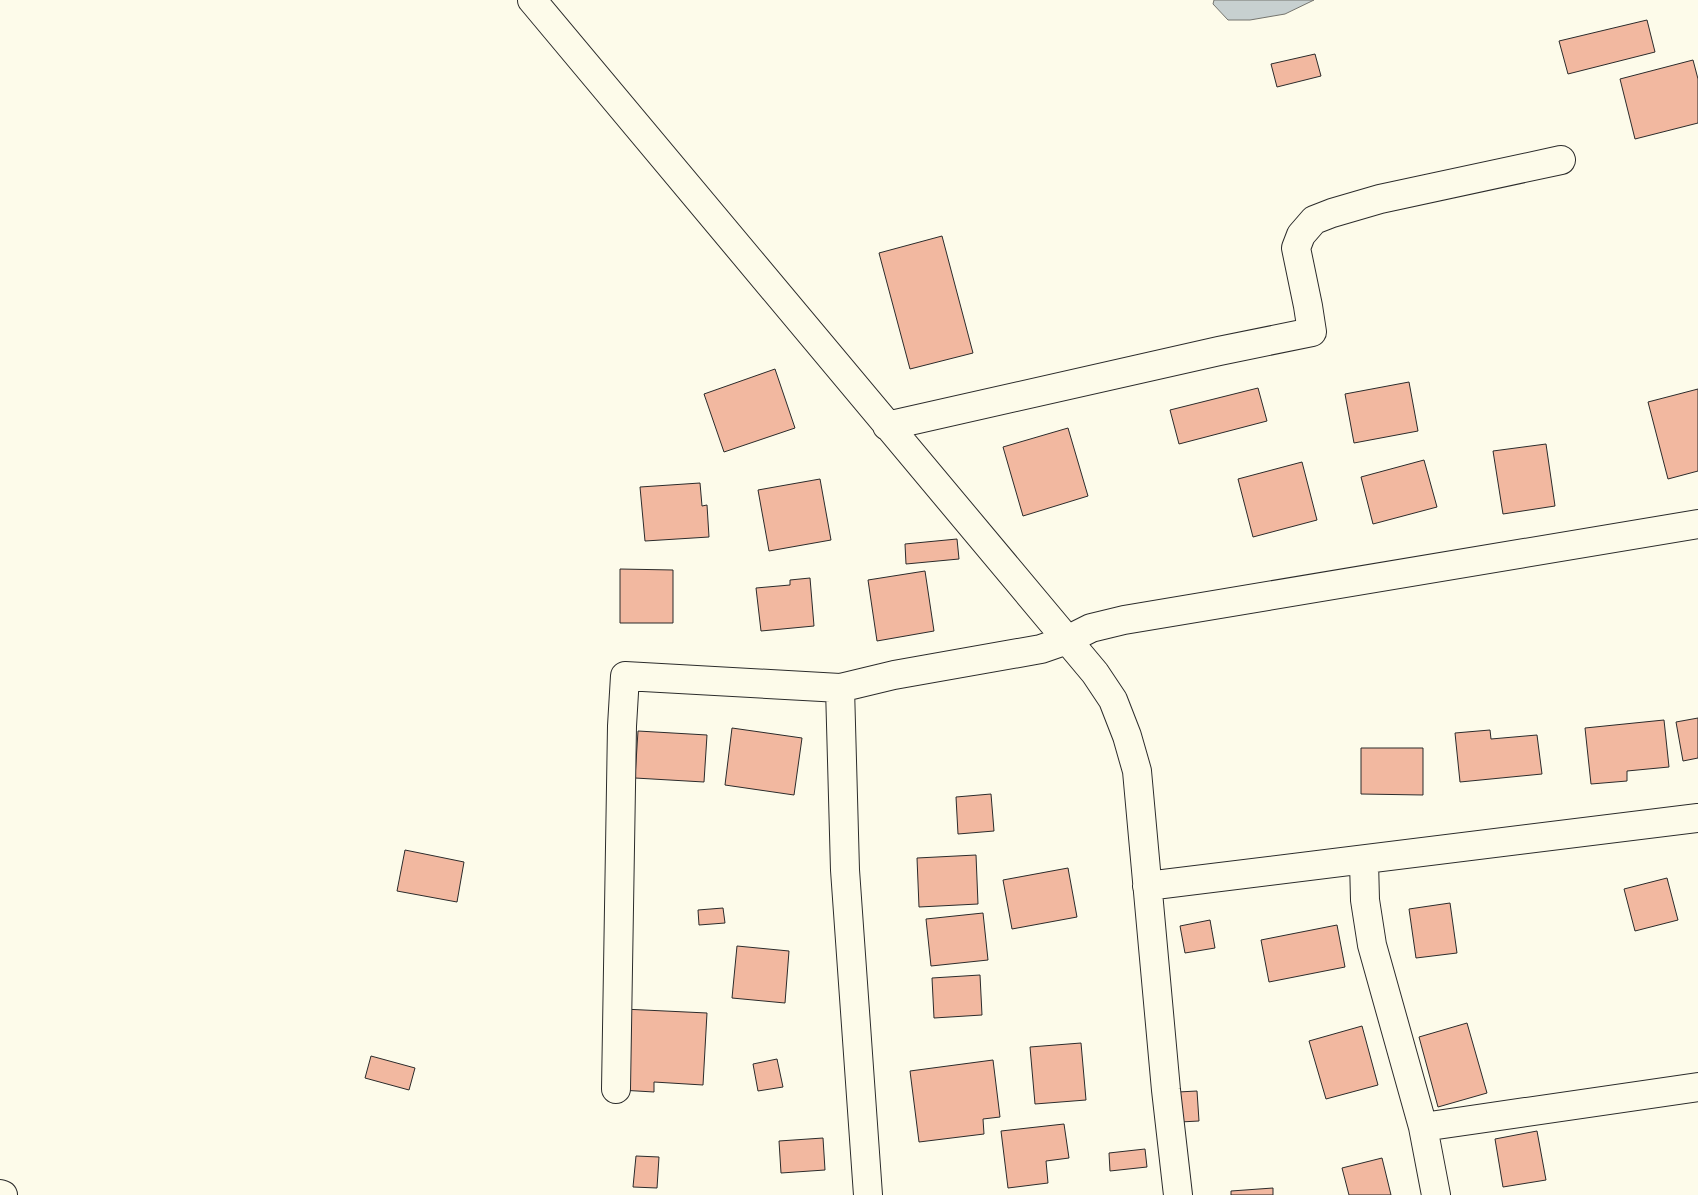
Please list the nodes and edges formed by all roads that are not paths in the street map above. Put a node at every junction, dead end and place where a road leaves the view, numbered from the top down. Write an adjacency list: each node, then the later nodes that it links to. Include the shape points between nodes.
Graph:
1 (532, 0): 3 (street)
2 (1561, 160): 3 (street, via 1380,199 1314,220 1301,235 1296,248 1312,332)
3 (888, 426): 5 (street)
4 (1698, 524): 5 (street, via 1124,620 1091,628)
5 (1067, 640): 6 (street, via 1041,649); 9 (street, via 1100,679 1127,736 1137,771)
6 (840, 688): 11 (street, via 625,676); 15 (street, via 845,870)
7 (1698, 818): 8 (street)
8 (1364, 861): 9 (street); 12 (street, via 1365,900 1372,945)
9 (1148, 886): 16 (street)
10 (1698, 1087): 12 (street)
11 (616, 1089)
12 (1423, 1127): 17 (street)
13 (0, 1194): 14 (street)
14 (4, 1195)
15 (868, 1195)
16 (1178, 1195)
17 (1436, 1195)

